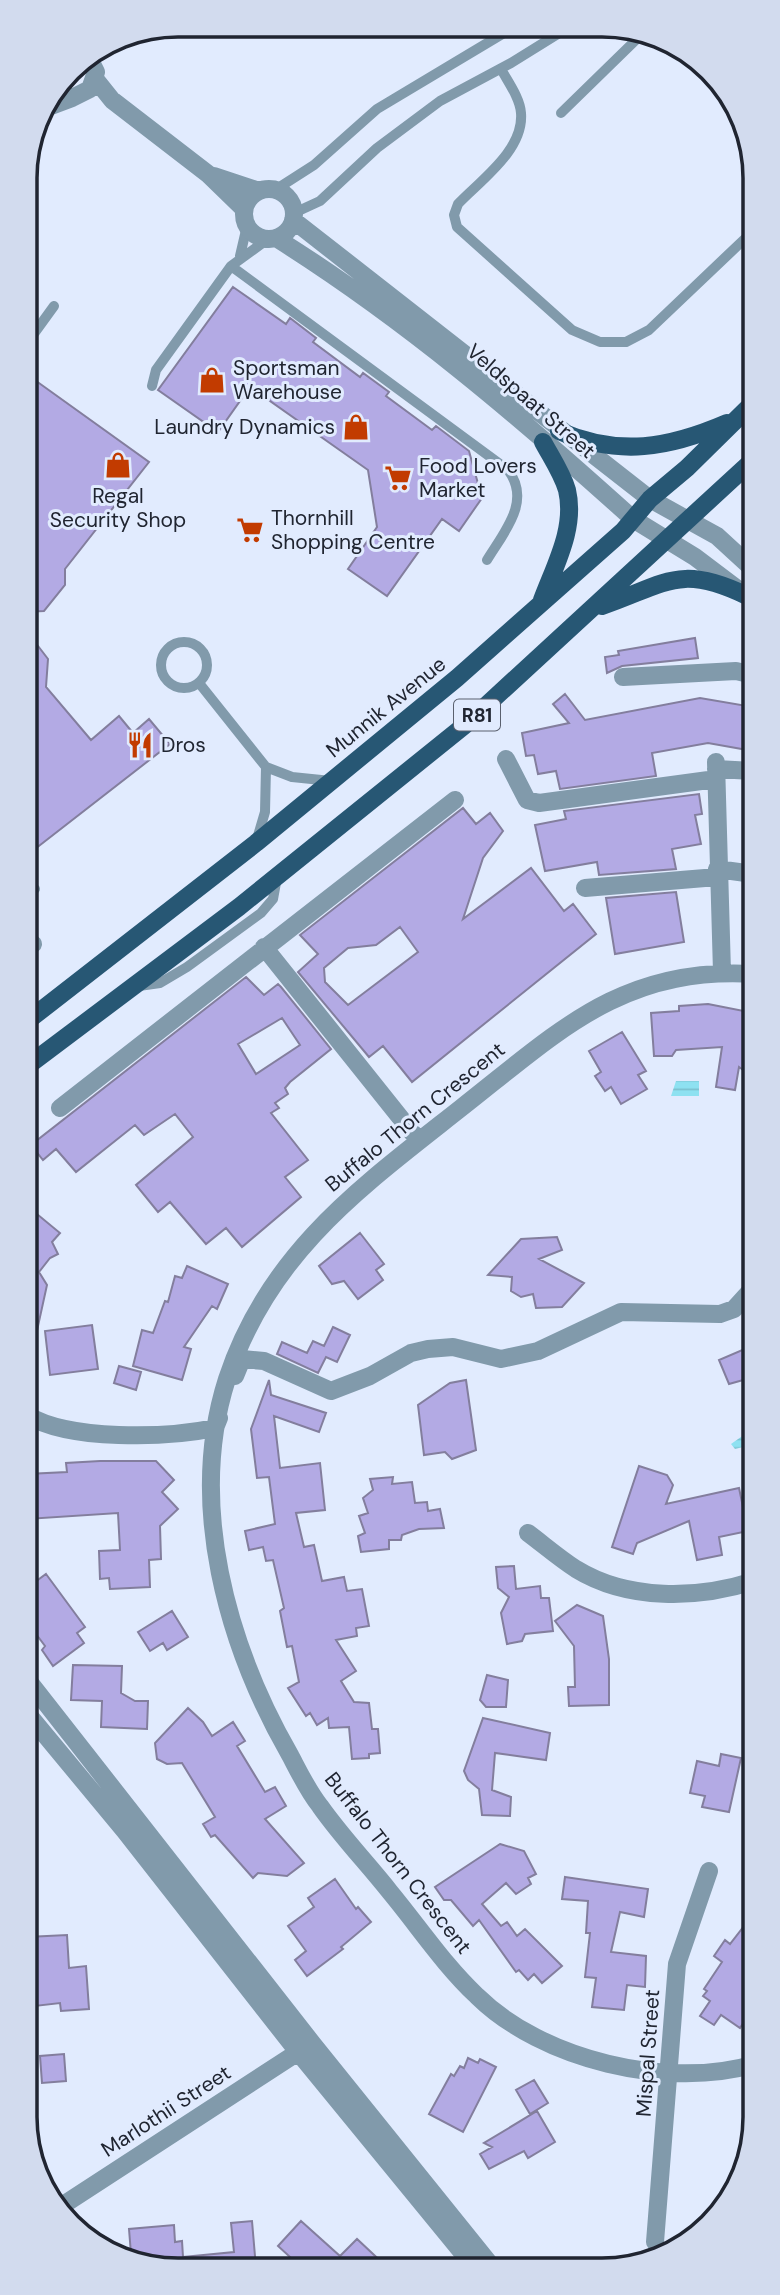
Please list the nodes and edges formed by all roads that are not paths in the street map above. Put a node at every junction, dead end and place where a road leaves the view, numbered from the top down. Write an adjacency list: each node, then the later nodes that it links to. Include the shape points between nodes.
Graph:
1 (497, 37): 11 (lane, via 377,109 314,164)
2 (553, 37): 5 (lane)
3 (635, 41): 9 (lane)
4 (95, 65): 6 (street)
5 (502, 68): 12 (lane, via 440,101 377,148 320,201); 15 (lane, via 521,111 520,131 513,146 458,204 454,215 457,227 572,330 600,342 626,342 649,330)
6 (85, 90): 7 (street); 8 (street); 10 (street, via 112,100)
7 (67, 91)
8 (60, 101)
9 (561, 113)
10 (208, 174): 11 (street); 13 (street)
11 (267, 190): 12 (street, via 288,198); 13 (street, via 253,195)
12 (293, 216): 14 (street, via 284,234); 23 (street, Veldspaat Street)
13 (246, 217): 14 (street, via 252,232); 16 (lane)
14 (272, 238): 16 (lane); 24 (street, Veldspaat Street, via 395,317 487,390)
15 (743, 240)
16 (240, 256): 17 (lane)
17 (231, 266): 20 (lane, via 156,370); 30 (lane, via 508,470 518,487 517,507)
18 (54, 306): 19 (lane)
19 (37, 329)
20 (152, 386)
21 (743, 412): 22 (main road, Munnik Avenue / R81)
22 (736, 419): 23 (main road, via 698,436 652,446 609,448); 26 (main road, Munnik Avenue / R81)
23 (559, 431): 26 (street, Veldspaat Street)
24 (543, 442): 27 (street, Veldspaat Street); 34 (main road, via 560,473 569,508 566,536)
25 (743, 470): 28 (main road, R81)
26 (650, 499): 27 (main road, Munnik Avenue / R81); 28 (street, Veldspaat Street)
27 (633, 519): 29 (street, Veldspaat Street); 34 (main road, Munnik Avenue / R81)
28 (690, 520): 29 (main road, R81); 31 (street, Veldspaat Street)
29 (667, 541): 32 (street, Veldspaat Street); 35 (main road, R81)
30 (487, 560)
31 (743, 560)
32 (743, 594)
33 (743, 596): 35 (main road, via 713,582 680,577)
34 (540, 603): 43 (main road, Munnik Avenue / R81)
35 (594, 608): 53 (main road, R81, via 466,725 277,877)
36 (743, 673): 37 (street)
37 (623, 677)
38 (199, 683): 38 (lane, via 185,688 166,679 161,668 167,649 186,642 202,651 207,667); 40 (lane)
39 (506, 759): 41 (street, via 527,800 539,803)
40 (266, 767): 43 (lane, via 314,781); 45 (lane, via 265,812)
41 (716, 770): 42 (street); 46 (street)
42 (743, 771)
43 (332, 781): 45 (main road, Munnik Avenue / R81)
44 (455, 800): 49 (street)
45 (256, 843): 52 (main road, Munnik Avenue / R81)
46 (717, 873): 47 (street); 48 (street); 50 (street)
47 (743, 874)
48 (585, 888)
49 (264, 947): 54 (street); 55 (street)
50 (722, 972): 51 (street, Buffalo Thorn Crescent); 55 (street, Buffalo Thorn Crescent, via 644,986 610,999 547,1040)
51 (743, 973)
52 (37, 1013)
53 (37, 1058)
54 (60, 1108)
55 (419, 1141): 58 (street, Buffalo Thorn Crescent, via 330,1215 279,1275 242,1336)
56 (743, 1299): 58 (street, Buffalo Thorn Crescent, via 720,1314 621,1312 520,1356 501,1359 453,1347 411,1353 331,1391 264,1360 242,1359)
57 (37, 1419): 58 (street, via 62,1430 87,1432 174,1435)
58 (215, 1427): 66 (street, Buffalo Thorn Crescent, via 214,1530 233,1626 271,1722 317,1804 479,1999 565,2051 624,2067)
59 (528, 1533): 60 (street, via 578,1570 620,1588 659,1594)
60 (743, 1585)
61 (37, 1692): 64 (street)
62 (37, 1725): 64 (street)
63 (709, 1871): 66 (street, Mispal Street, via 677,1964)
64 (305, 2048): 67 (street, Marlothii Street); 69 (street); 70 (street)
65 (743, 2068): 66 (street, Buffalo Thorn Crescent)
66 (667, 2072): 68 (street, Mispal Street)
67 (66, 2203)
68 (655, 2242)
69 (468, 2258)
70 (485, 2258)

